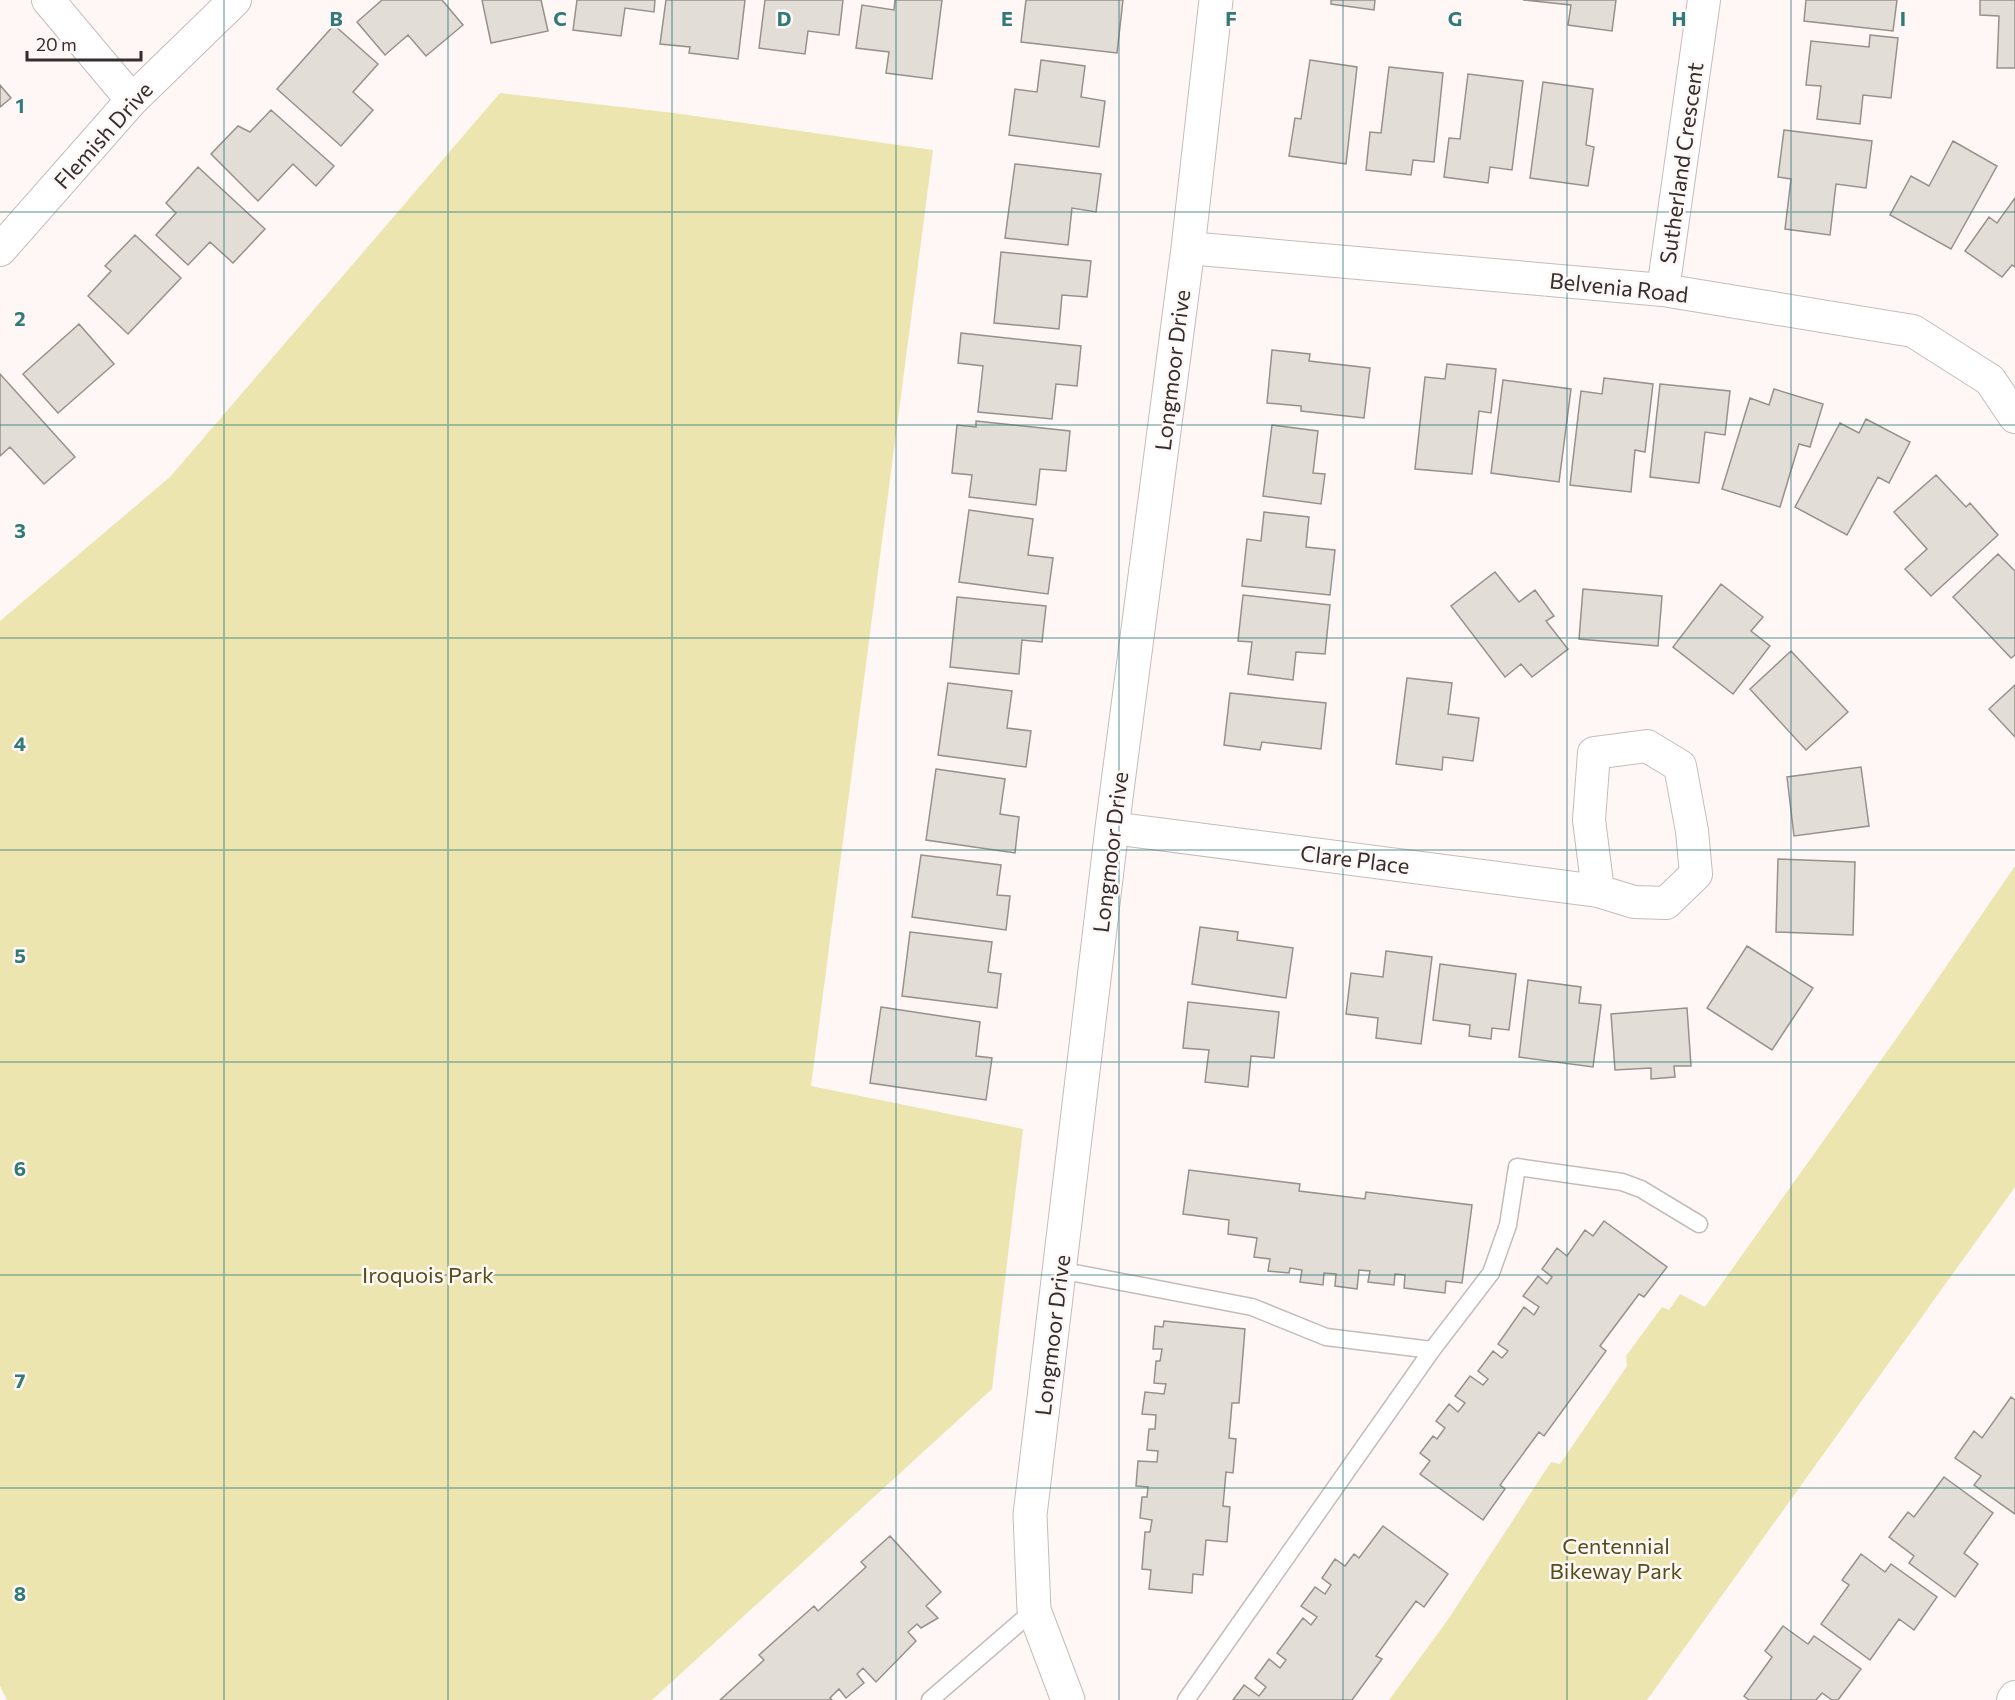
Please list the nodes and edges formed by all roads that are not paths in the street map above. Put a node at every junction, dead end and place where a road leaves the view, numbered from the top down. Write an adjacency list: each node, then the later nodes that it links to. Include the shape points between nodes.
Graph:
1 (48, 0): 5 (street)
2 (235, 0): 5 (street, Flemish Drive)
3 (1216, 0): 6 (street, Longmoor Drive)
4 (1704, 0): 8 (street, Sutherland Crescent)
5 (132, 100): 7 (street, Flemish Drive)
6 (1188, 248): 8 (street, Belvenia Road); 10 (street, Longmoor Drive)
7 (0, 250)
8 (1663, 290): 9 (street, Belvenia Road, via 1913,331 1990,380)
9 (2015, 417)
10 (1112, 828): 11 (street, Clare Place); 13 (street, Longmoor Drive)
11 (1598, 891): 11 (street, Clare Place, via 1634,902 1666,903 1696,874 1680,766 1647,746 1594,753 1589,820)
12 (1699, 1224): 14 (lane, via 1622,1182 1517,1167 1508,1225 1491,1273)
13 (1059, 1270): 14 (lane, via 1252,1307 1326,1337); 15 (street, Longmoor Drive, via 1030,1515)
14 (1432, 1350): 18 (lane)
15 (1034, 1610): 16 (lane); 17 (street, Longmoor Drive)
16 (930, 1700)
17 (1068, 1700)
18 (1186, 1700)

